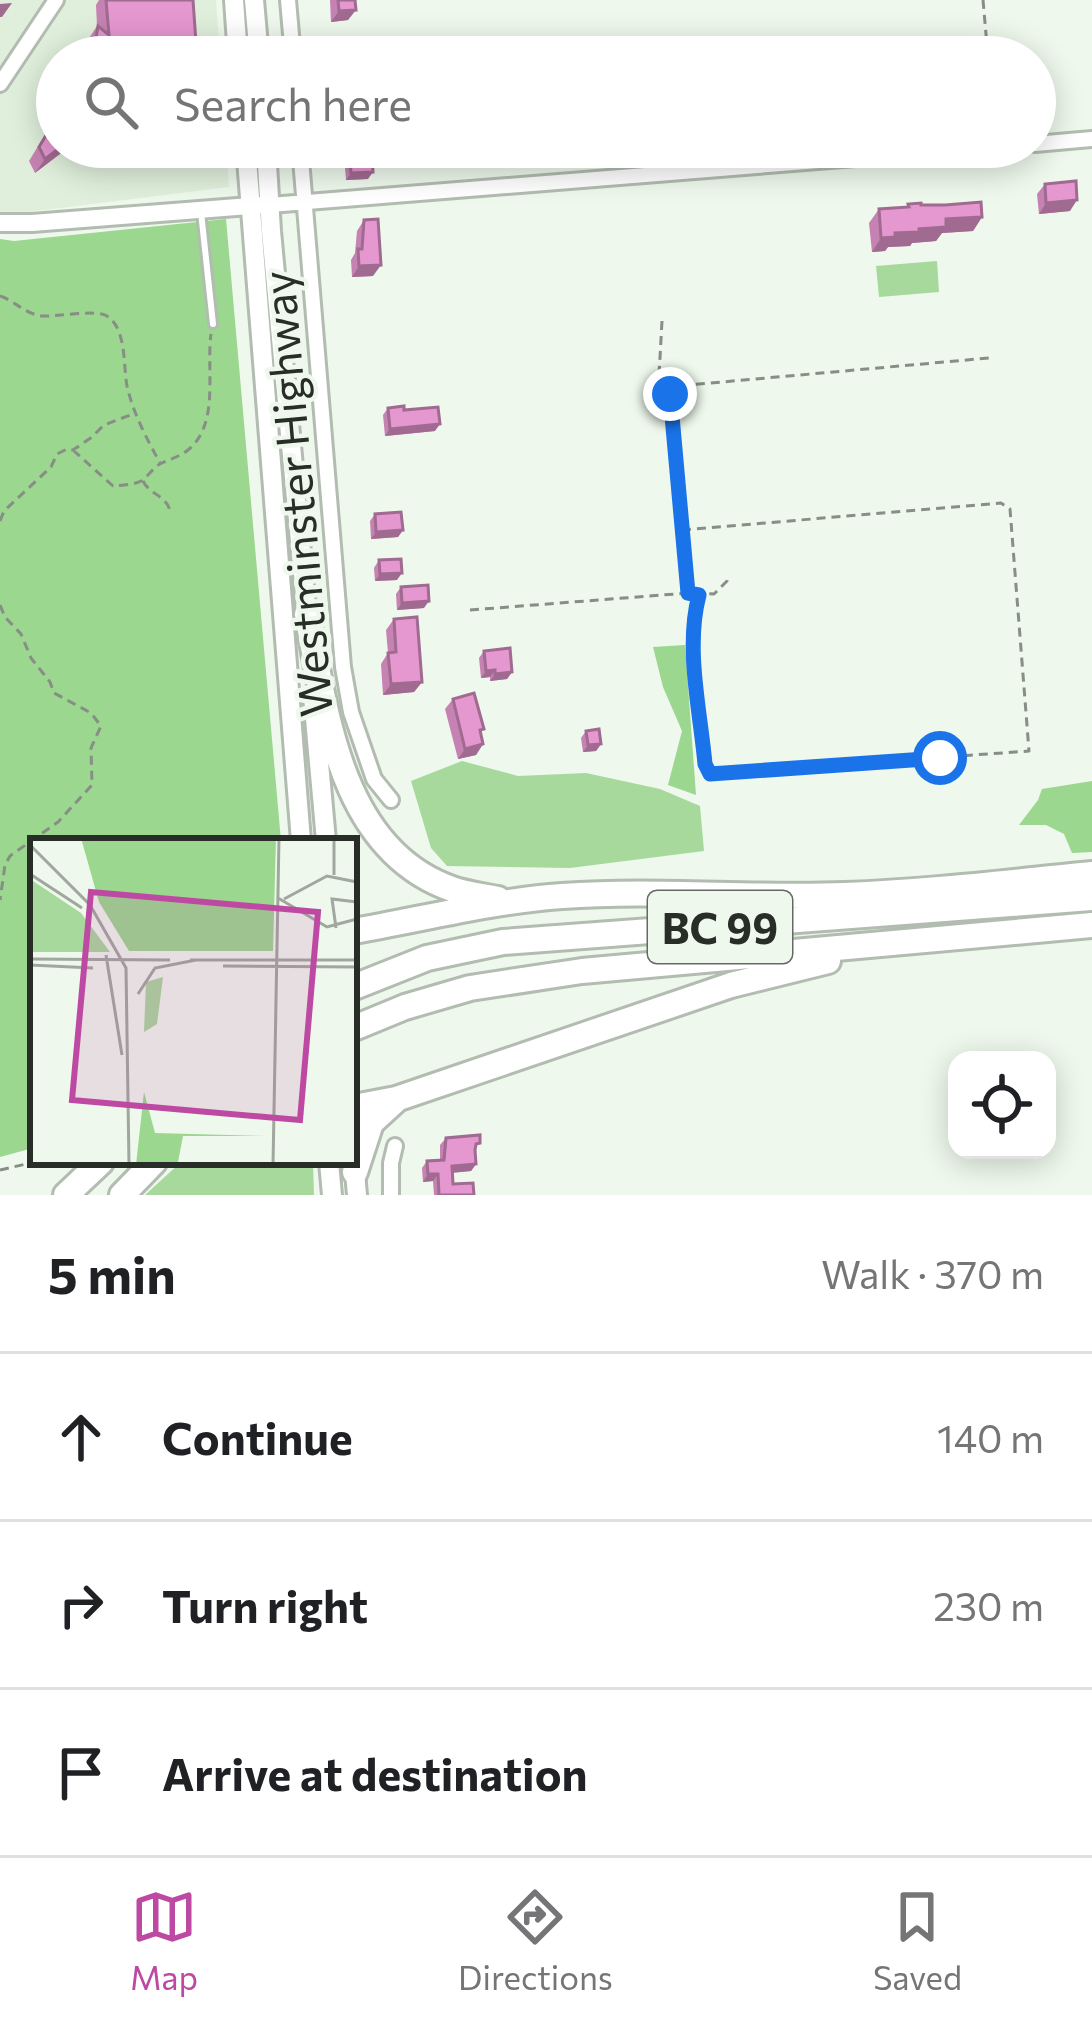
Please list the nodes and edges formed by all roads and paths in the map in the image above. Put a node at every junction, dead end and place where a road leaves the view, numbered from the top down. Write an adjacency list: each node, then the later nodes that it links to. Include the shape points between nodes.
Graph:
1 (56, 0): 10 (street)
2 (234, 0): 6 (main road)
3 (254, 0): 7 (main road)
4 (288, 0): 8 (street)
5 (983, 0): 9 (path)
6 (237, 36)
7 (257, 36)
8 (291, 36)
9 (986, 36)
10 (0, 84)
11 (1092, 140): 12 (street)
12 (1056, 143)
13 (251, 168): 18 (main road, Westminster Highway)
14 (264, 168): 18 (main road, Westminster Highway)
15 (302, 168): 17 (street, Westminster Highway)
16 (735, 168): 17 (street)
17 (304, 203): 18 (street); 39 (street, Westminster Highway, via 343,667 372,786)
18 (260, 205): 19 (street); 38 (main road, Westminster Highway); 41 (main road, Westminster Highway)
19 (200, 208): 20 (street); 23 (lane)
20 (0, 223)
21 (0, 296): 26 (path, via 34,314 105,314 121,337)
22 (662, 322): 25 (path, via 659,376)
23 (213, 324): 28 (path, via 200,436)
24 (989, 358): 25 (path)
25 (666, 387): 32 (path)
26 (136, 414): 27 (path, via 104,424); 28 (path)
27 (73, 450): 29 (path, via 110,484); 31 (path, via 57,454)
28 (160, 463): 29 (path)
29 (143, 479): 30 (path)
30 (170, 511)
31 (0, 520)
32 (682, 530): 34 (path); 35 (path, via 1001,503 1010,509 1029,751 710,774 693,642)
33 (728, 577): 35 (path, via 714,594)
34 (688, 593): 35 (path); 37 (path)
35 (699, 595)
36 (0, 605): 40 (path, via 54,692 100,727 91,748 92,785)
37 (470, 610)
38 (307, 614): 42 (main road, Westminster Highway); 47 (highway, via 333,742 355,798 388,846 451,889)
39 (392, 800)
40 (35, 838)
41 (301, 838)
42 (326, 838)
43 (30, 842): 46 (path, via 5,865)
44 (1092, 874): 47 (highway, via 846,895 615,893)
45 (1092, 898): 51 (highway, BC 99, via 502,942 427,958)
46 (0, 899)
47 (512, 902): 49 (highway)
48 (1092, 925): 50 (highway, BC 99)
49 (357, 931)
50 (882, 944): 52 (highway, BC 99, via 582,970 470,988); 53 (highway, via 730,985)
51 (357, 986)
52 (357, 1027)
53 (397, 1100): 54 (highway); 61 (highway, via 371,1124)
54 (357, 1107)
55 (395, 1146): 65 (street)
56 (30, 1163): 60 (path)
57 (98, 1165): 62 (highway)
58 (151, 1165): 63 (highway)
59 (329, 1165): 64 (main road)
60 (0, 1170)
61 (355, 1176)
62 (66, 1194)
63 (122, 1195)
64 (332, 1195)
65 (391, 1195)

